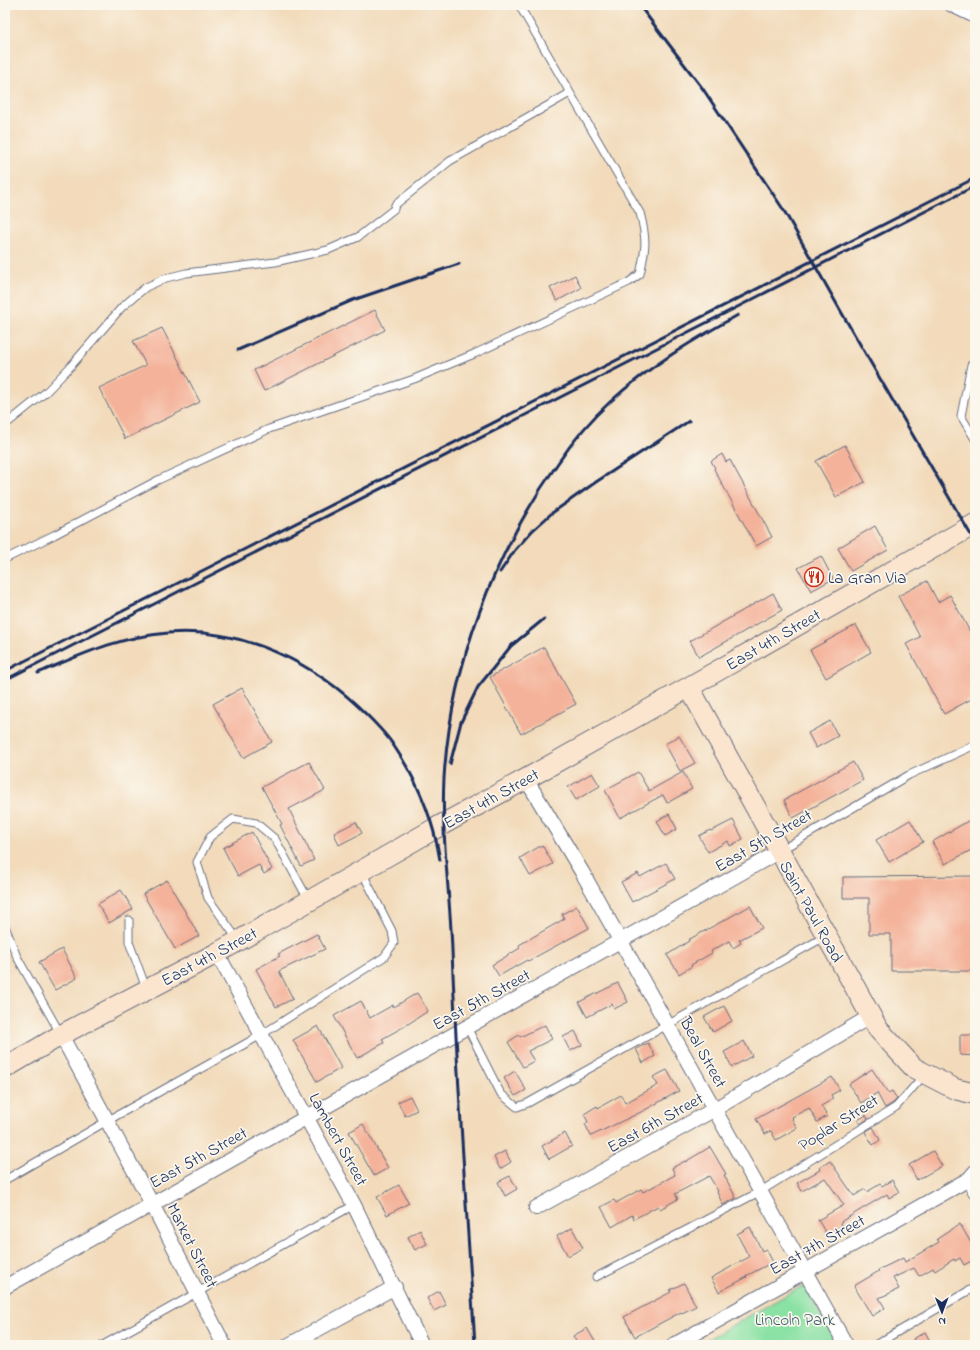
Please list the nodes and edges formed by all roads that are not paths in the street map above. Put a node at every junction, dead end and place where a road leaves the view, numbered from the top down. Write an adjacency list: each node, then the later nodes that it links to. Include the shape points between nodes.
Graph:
1 (519, 5): 4 (lane)
2 (952, 5): 3 (street)
3 (975, 16)
4 (570, 93): 6 (lane, via 450,161 358,237 328,250 275,262 186,273 146,287 122,307 46,392); 9 (lane, via 640,213 646,246 640,274 630,282 474,354 414,379 269,429 158,480)
5 (971, 365): 7 (lane, via 961,416)
6 (5, 425)
7 (975, 439)
8 (975, 524): 10 (main road, East 4th Street)
9 (5, 559)
10 (689, 687): 12 (main road, East 4th Street); 13 (main road, Saint Paul Road)
11 (975, 745): 13 (lane, East 5th Street, via 909,775)
12 (526, 779): 14 (main road, East 4th Street); 20 (street, Beal Street)
13 (780, 851): 18 (main road, Saint Paul Road); 20 (street, East 5th Street)
14 (361, 872): 15 (main road, East 4th Street); 27 (lane, via 392,931 394,943 384,957)
15 (309, 901): 19 (main road, East 4th Street); 19 (lane, via 275,839 256,823 233,819 210,837 197,862 208,898)
16 (129, 920): 22 (lane, via 129,942)
17 (5, 926): 26 (lane, via 17,957)
18 (826, 936): 23 (main road, Saint Paul Road); 24 (lane)
19 (238, 941): 21 (main road, East 4th Street)
20 (621, 941): 24 (street, Beal Street); 25 (street, East 5th Street)
21 (217, 953): 22 (main road, East 4th Street); 27 (street, Lambert Street)
22 (147, 990): 26 (main road, East 4th Street)
23 (871, 1016): 29 (main road, Saint Paul Road, via 878,1029 914,1068); 31 (street, East 6th Street)
24 (668, 1025): 25 (lane, via 528,1103 516,1107 501,1094); 31 (street, Beal Street)
25 (467, 1027): 32 (street, East 5th Street)
26 (61, 1035): 28 (main road, East 4th Street); 33 (street, Market Street)
27 (261, 1035): 32 (street, Lambert Street); 33 (lane)
28 (5, 1068)
29 (925, 1074): 30 (main road, Saint Paul Road, via 955,1089); 36 (lane, Poplar Street, via 896,1108)
30 (975, 1094)
31 (715, 1110): 36 (street, Beal Street); 39 (street, East 6th Street)
32 (306, 1117): 37 (street, East 5th Street); 38 (street, Lambert Street)
33 (107, 1121): 34 (lane); 37 (street, Market Street)
34 (5, 1180)
35 (973, 1181): 40 (street, East 7th Street)
36 (761, 1191): 40 (street, Beal Street); 41 (lane, Poplar Street)
37 (152, 1204): 42 (street, East 5th Street); 45 (street, Market Street)
38 (354, 1205): 43 (street, Lambert Street); 45 (lane)
39 (536, 1208)
40 (806, 1271): 50 (street, East 7th Street); 51 (street, Beal Street)
41 (596, 1277)
42 (5, 1287)
43 (395, 1287): 48 (street); 49 (street, Lambert Street)
44 (975, 1287): 52 (lane)
45 (197, 1292): 46 (lane); 47 (street, Market Street)
46 (103, 1345)
47 (224, 1345)
48 (289, 1345)
49 (422, 1345)
50 (674, 1345)
51 (846, 1345)
52 (875, 1345)

